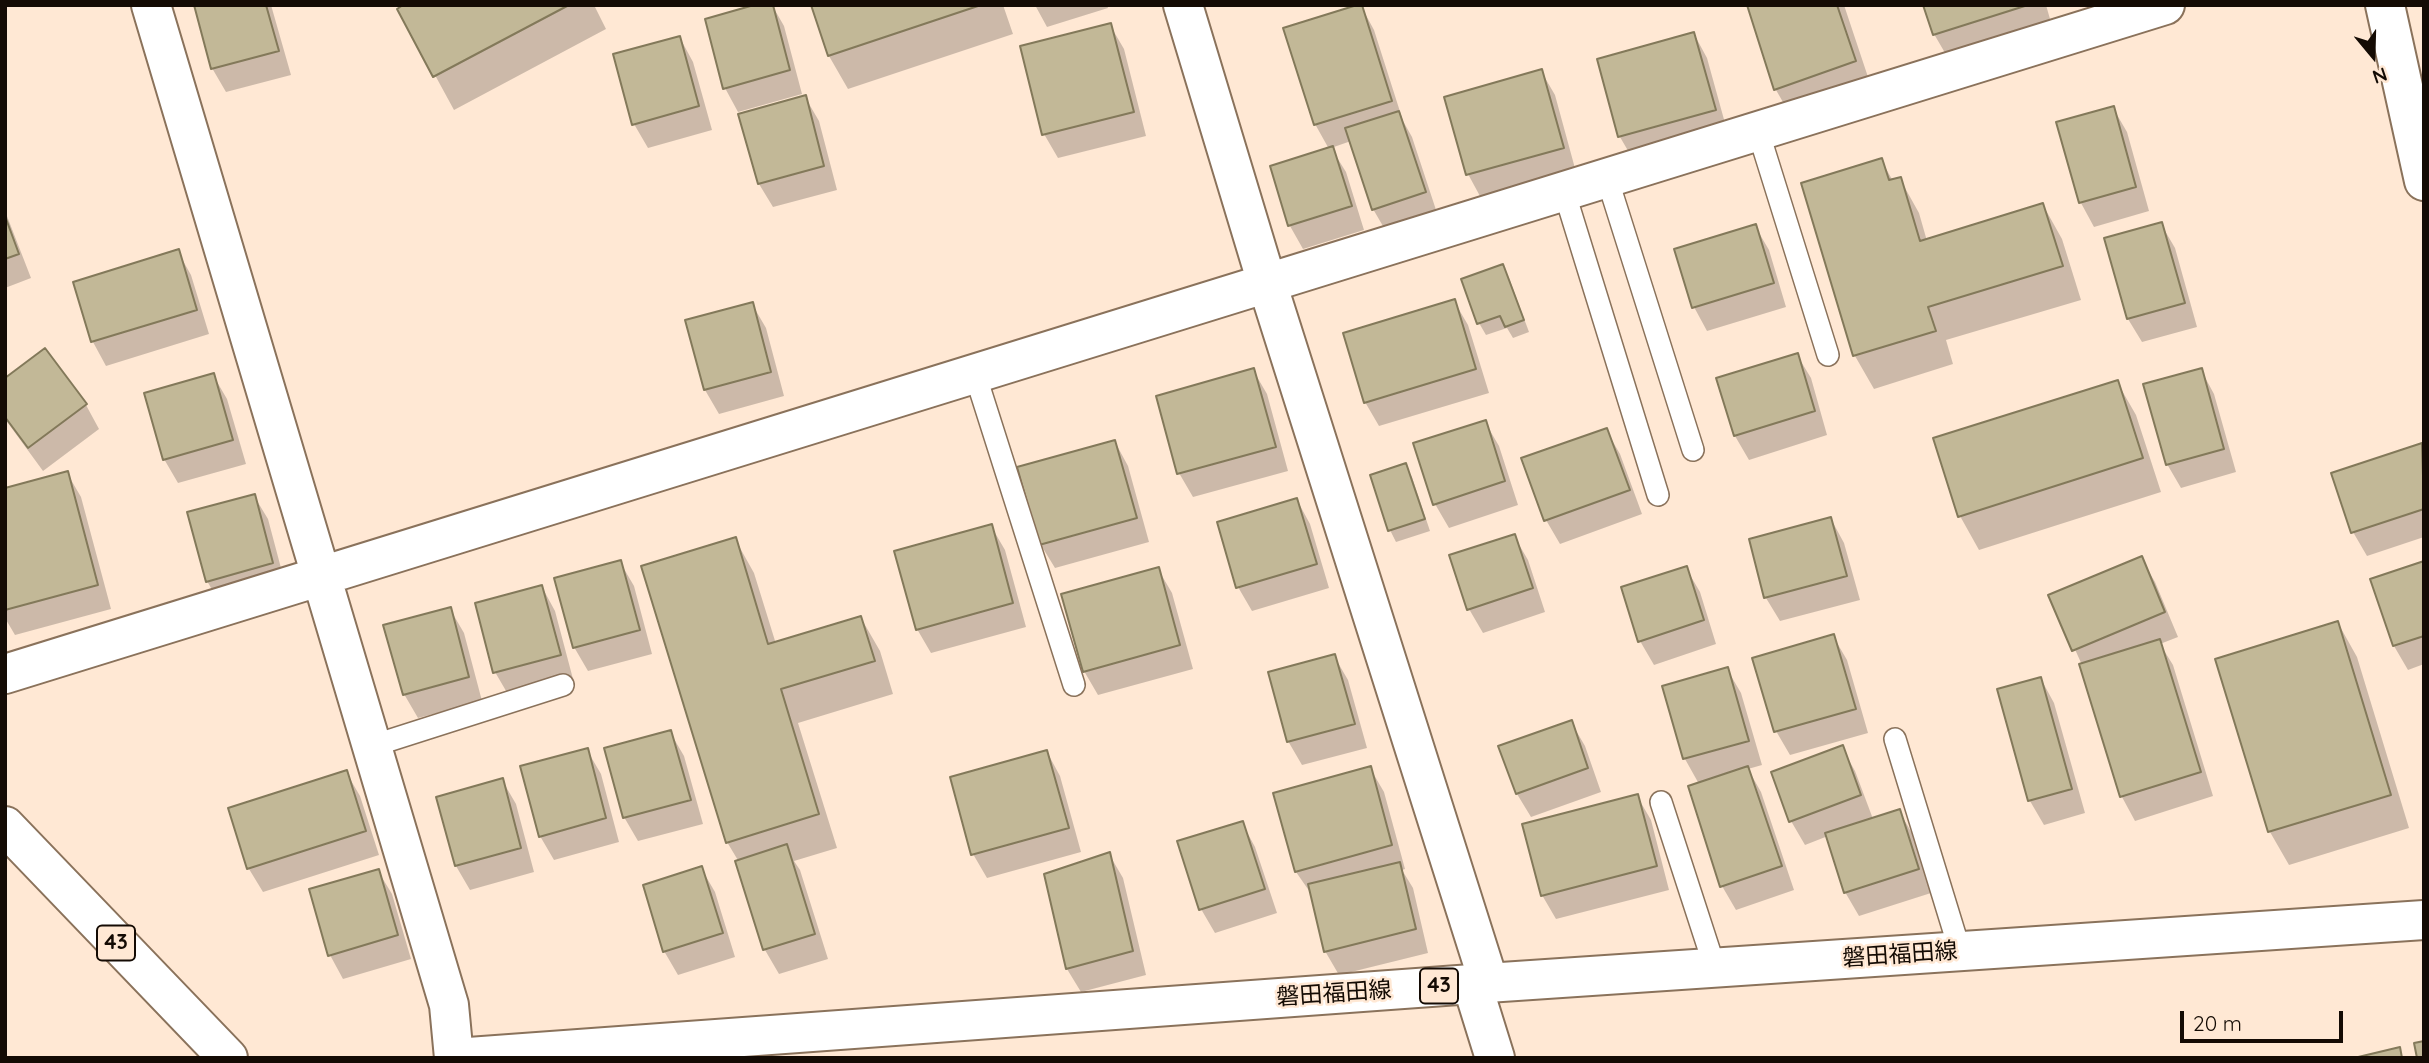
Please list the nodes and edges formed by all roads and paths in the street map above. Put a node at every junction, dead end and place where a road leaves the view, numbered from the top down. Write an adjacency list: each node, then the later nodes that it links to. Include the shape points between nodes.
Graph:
1 (151, 5): 14 (street)
2 (1183, 5): 9 (street)
3 (2165, 5): 5 (street)
4 (2385, 5): 7 (street)
5 (1758, 131): 6 (street); 10 (lane)
6 (1607, 178): 8 (street); 12 (lane)
7 (2424, 181)
8 (1564, 191): 9 (street); 13 (lane)
9 (1267, 283): 11 (street); 25 (street)
10 (1828, 355)
11 (975, 374): 14 (street); 17 (lane)
12 (1693, 450)
13 (1658, 495)
14 (320, 577): 15 (street); 19 (street)
15 (5, 674)
16 (563, 685): 19 (lane)
17 (1074, 685)
18 (1895, 739): 23 (lane)
19 (372, 747): 27 (street, via 449,1005)
20 (1661, 802): 24 (lane)
21 (5, 827): 26 (street, 43)
22 (2424, 920): 23 (street, 磐田福田線 / 43)
23 (1960, 950): 24 (street, 磐田福田線 / 43)
24 (1714, 968): 25 (street, 磐田福田線 / 43)
25 (1480, 983): 27 (street, 磐田福田線 / 43); 28 (street)
26 (228, 1058)
27 (455, 1058)
28 (1495, 1058)

